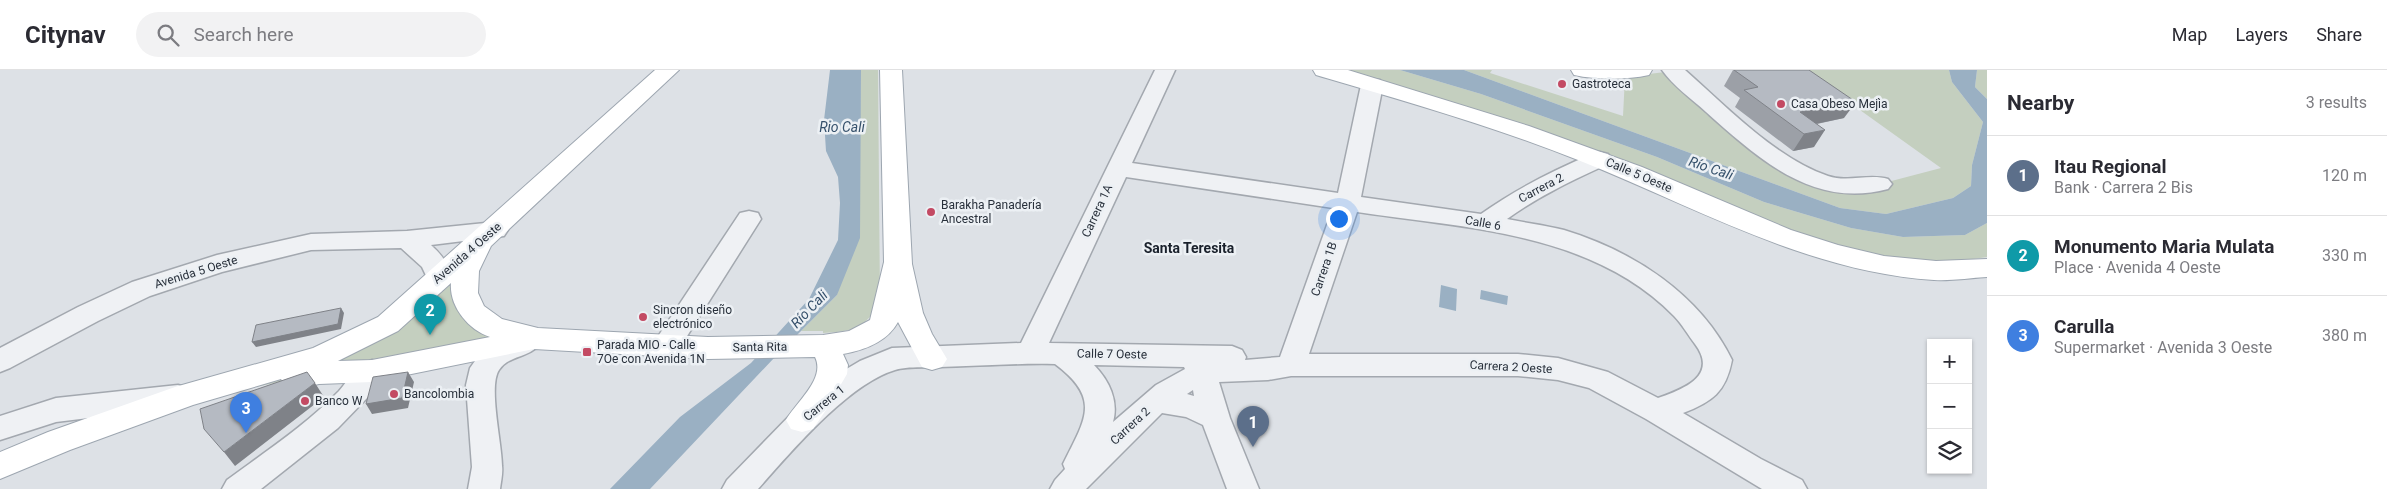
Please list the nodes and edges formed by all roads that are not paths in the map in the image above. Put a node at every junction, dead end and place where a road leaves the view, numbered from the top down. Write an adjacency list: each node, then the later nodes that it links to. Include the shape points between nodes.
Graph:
1 (668, 70): 15 (main road, Avenida 4 Oeste)
2 (892, 70): 17 (main road)
3 (1165, 70): 10 (street, Carrera 1A)
4 (1324, 70): 8 (main road, Calle 5 Oeste)
5 (1582, 70): 6 (main road)
6 (1641, 70)
7 (1672, 70): 11 (street, via 1780,162 1814,179 1840,187)
8 (1372, 85): 9 (main road, Calle 5 Oeste, via 1525,131); 12 (street, Carrera 1B)
9 (1600, 159): 14 (street, Carrera 2, via 1520,198); 18 (main road, Calle 5 Oeste, via 1788,237 1850,259 1916,270)
10 (1117, 168): 12 (street, Calle 6); 24 (street, Carrera 1A)
11 (1880, 184)
12 (1348, 201): 14 (street, Calle 6); 29 (street, Carrera 1B)
13 (749, 219): 22 (street)
14 (1485, 223): 33 (street, Calle 6, via 1557,238 1589,249 1622,265 1684,310 1711,345 1718,360 1715,374 1698,396)
15 (495, 230): 16 (street, Avenida 5 Oeste); 19 (main road, Avenida 4 Oeste); 21 (main road, via 476,250 465,271 464,293 473,312 493,327)
16 (407, 239): 19 (street, via 426,254); 27 (street, Avenida 5 Oeste, via 311,242 217,264 141,290)
17 (897, 264): 23 (main road, Santa Rita, via 888,311 880,327 855,341); 26 (main road, via 908,316 920,343)
18 (1987, 268)
19 (439, 278): 20 (main road, Avenida 4 Oeste)
20 (388, 324): 30 (main road, via 383,350); 31 (main road, Avenida 4 Oeste, via 322,356)
21 (538, 339): 22 (main road, Santa Rita); 30 (main road, Avenida 4 Oeste); 40 (street, via 508,349 492,358 484,368 480,385 487,467)
22 (667, 345): 23 (main road, Santa Rita, via 708,348)
23 (817, 346): 35 (main road, via 829,355 833,368 827,383)
24 (1030, 353): 25 (street, Calle 7 Oeste); 26 (street, Calle 7 Oeste)
25 (1060, 354): 28 (street, Calle 7 Oeste); 42 (street, Carrera 2, via 1082,368 1092,380 1102,408 1099,426)
26 (932, 359): 35 (street, Carrera 1, via 892,359 876,365 857,376)
27 (0, 361)
28 (1196, 365): 29 (street, Carrera 2 Oeste, via 1274,370); 32 (street, Carrera 2); 34 (street)
29 (1291, 365): 33 (street, Carrera 2 Oeste, via 1518,365 1558,369 1598,380)
30 (372, 371): 37 (main road, Avenida 4 Oeste, via 319,373 221,394); 39 (street, via 315,430)
31 (186, 395): 36 (street, via 56,410); 37 (main road, Avenida 4 Oeste)
32 (1157, 401): 34 (street, via 1199,408); 42 (street, Carrera 2)
33 (1656, 411): 44 (street, Carrera 2 Oeste)
34 (1215, 418): 43 (street)
35 (802, 420): 41 (street, Carrera 1)
36 (0, 428)
37 (91, 429): 38 (main road, Avenida 4 Oeste)
38 (0, 466)
39 (238, 489)
40 (484, 489)
41 (738, 489)
42 (1065, 489)
43 (1242, 489)
44 (1791, 489)

